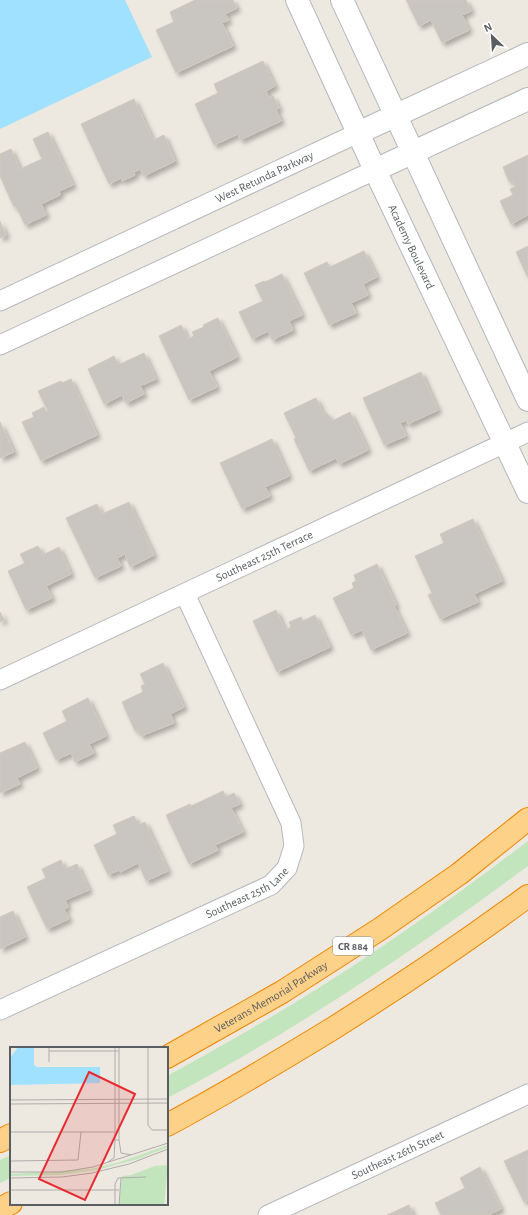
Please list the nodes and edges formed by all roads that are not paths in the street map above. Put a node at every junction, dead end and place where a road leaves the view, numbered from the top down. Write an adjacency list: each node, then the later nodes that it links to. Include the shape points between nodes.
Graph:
1 (298, 0): 6 (street, Academy Boulevard)
2 (342, 0): 5 (street)
3 (528, 54): 5 (street, West Retunda Parkway)
4 (528, 99): 7 (street)
5 (396, 115): 6 (street, West Retunda Parkway); 7 (street)
6 (358, 133): 8 (street, Academy Boulevard); 9 (street, West Retunda Parkway)
7 (414, 152): 8 (street); 11 (street)
8 (375, 170): 10 (street); 13 (street, Academy Boulevard)
9 (0, 300)
10 (0, 345)
11 (528, 400)
12 (528, 432): 13 (street, Southeast 25th Terrace)
13 (505, 443): 14 (street, Academy Boulevard); 15 (street, Southeast 25th Terrace)
14 (528, 492)
15 (185, 594): 16 (street, Southeast 25th Terrace); 21 (street, Southeast 25th Lane, via 291,823 294,846 287,868 271,884)
16 (0, 680)
17 (528, 812): 19 (highway)
18 (528, 819): 19 (highway, Veterans Memorial Parkway / CR 884)
19 (509, 834): 22 (highway, Veterans Memorial Parkway / CR 884, via 459,874 380,929 282,992)
20 (528, 896): 24 (highway, via 401,985 264,1071)
21 (0, 1010)
22 (168, 1056)
23 (528, 1094): 29 (street, Southeast 26th Street)
24 (168, 1124)
25 (10, 1136): 26 (highway)
26 (0, 1141)
27 (10, 1203): 28 (highway)
28 (0, 1208)
29 (268, 1215)

